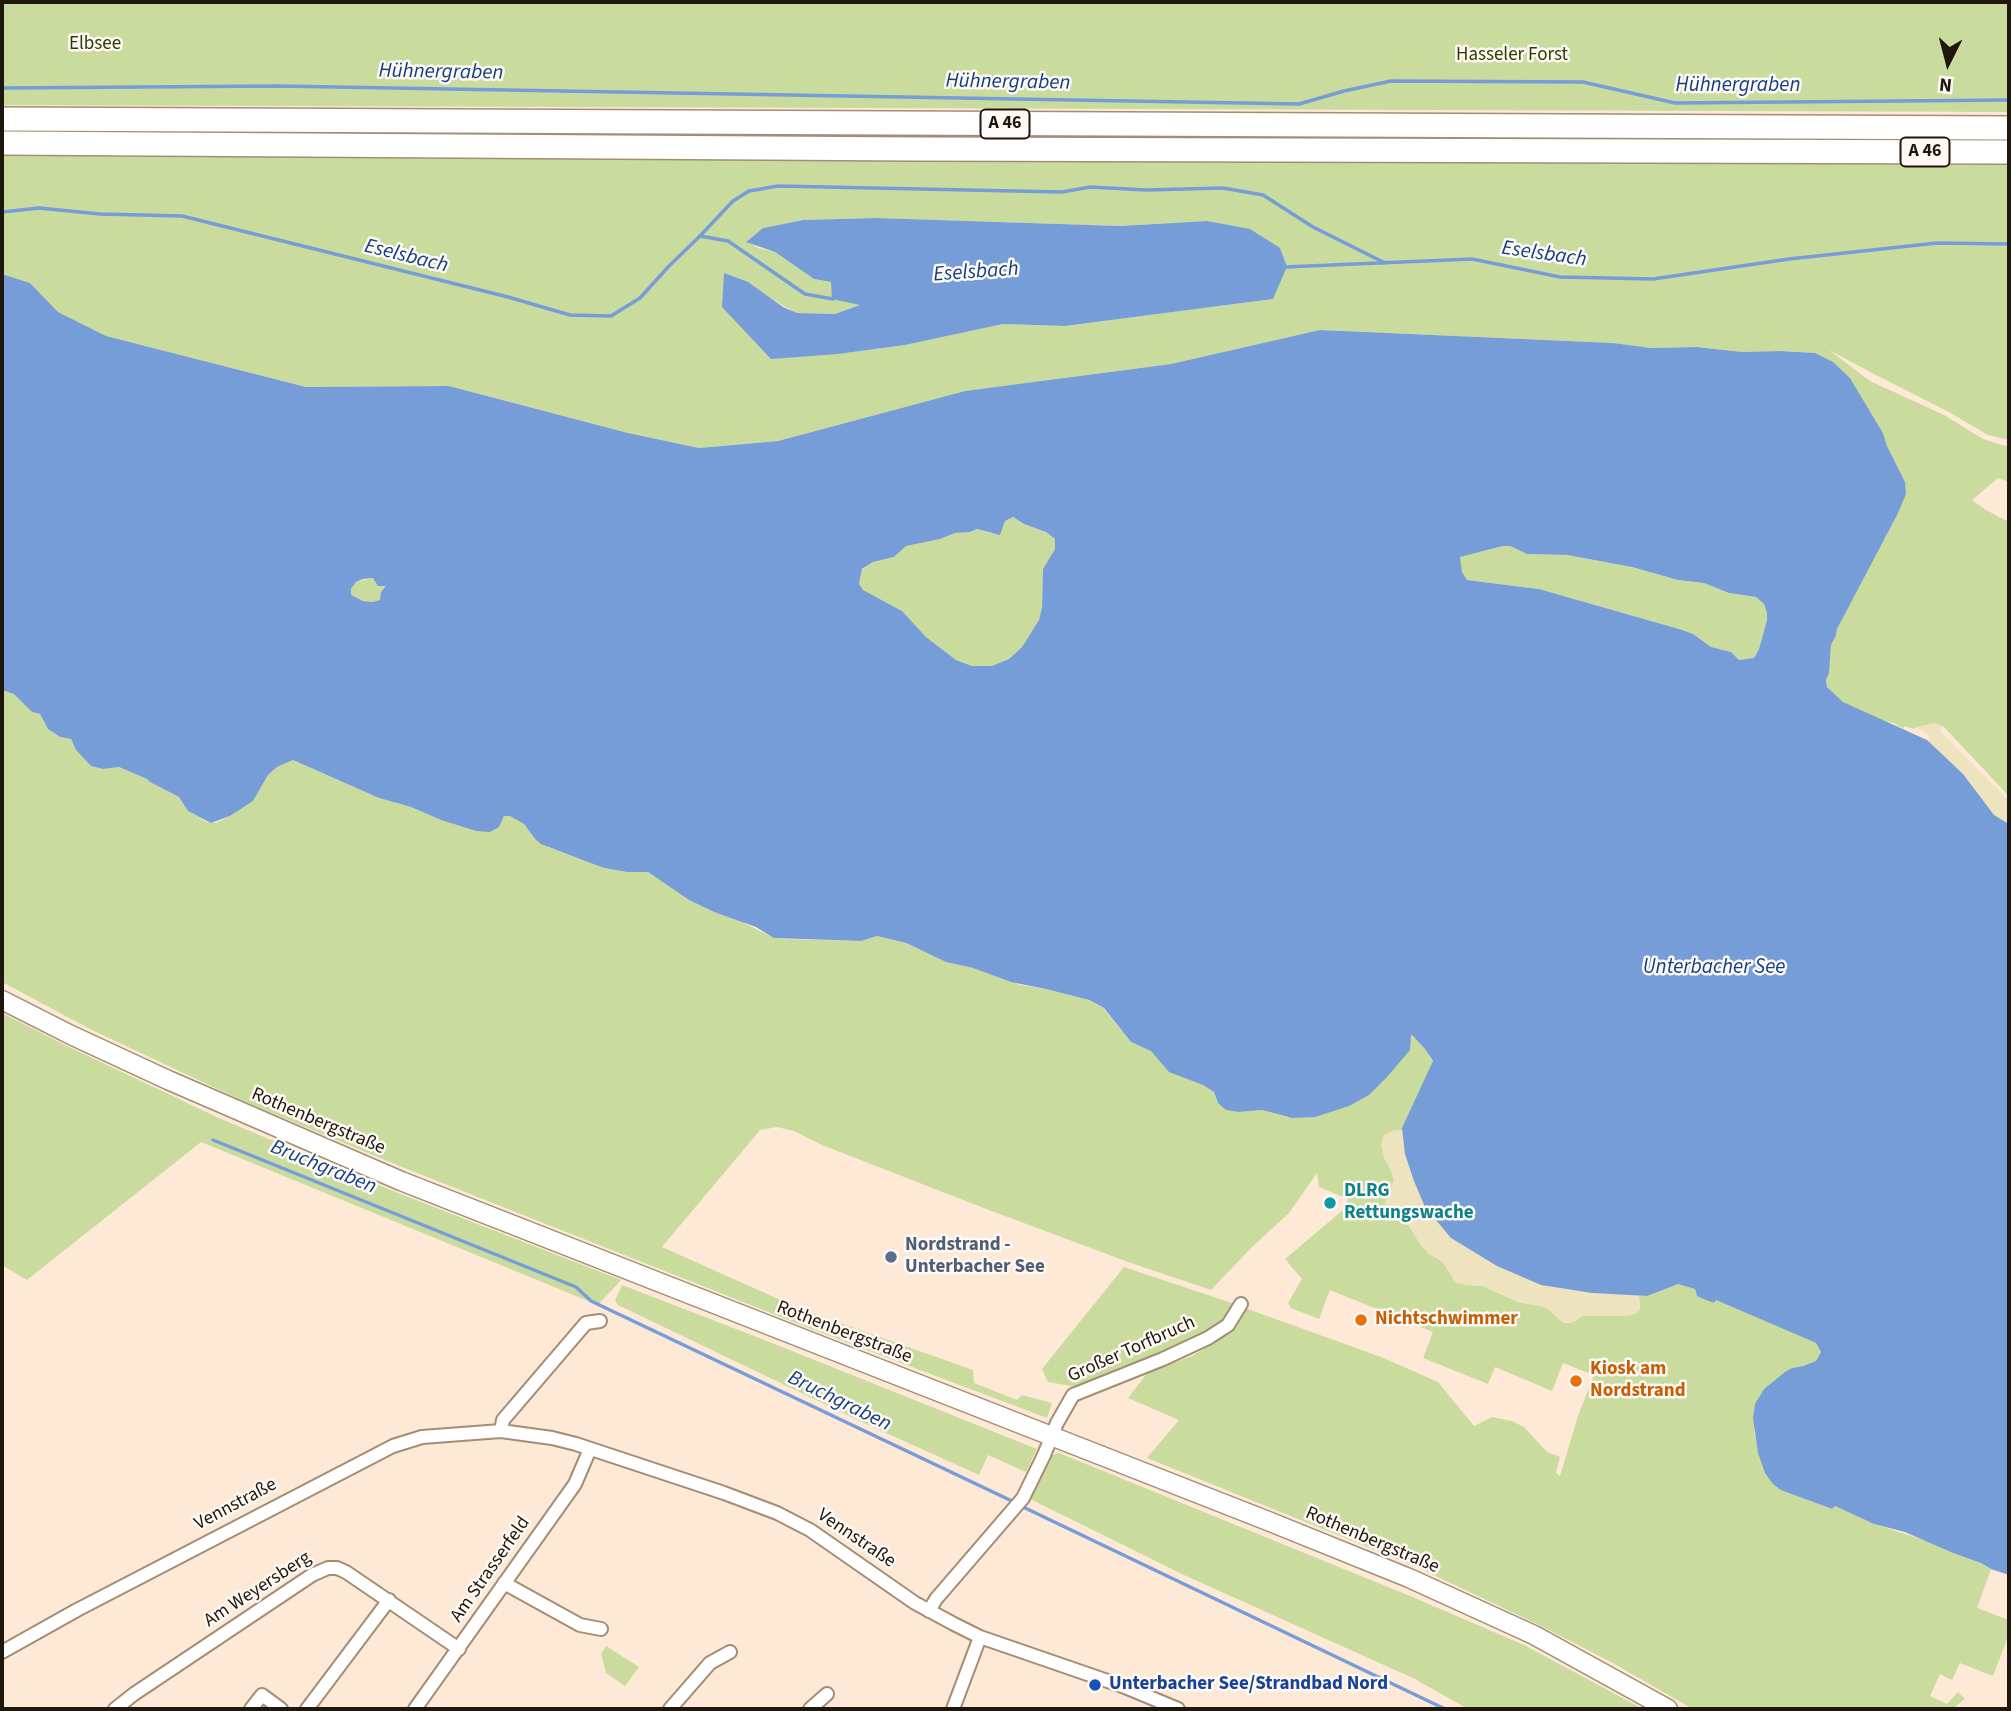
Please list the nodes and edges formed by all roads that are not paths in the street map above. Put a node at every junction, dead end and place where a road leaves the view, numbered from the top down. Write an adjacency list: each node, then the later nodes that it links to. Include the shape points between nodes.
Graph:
1 (2, 119): 2 (highway, A 46)
2 (2009, 128)
3 (2, 143): 4 (highway, A 46)
4 (2009, 152)
5 (2, 1000): 9 (main road, Rothenbergstraße, via 168,1080 401,1181)
6 (1241, 1304): 9 (street, Großer Torfbruch, via 1228,1325 1208,1338 1073,1395)
7 (600, 1321): 8 (street, via 586,1323 503,1420)
8 (501, 1431): 10 (street, Vennstraße); 17 (street, Vennstraße, via 422,1437 393,1446)
9 (1052, 1436): 13 (street, Großer Torfbruch, via 1023,1499); 29 (main road, Rothenbergstraße, via 1409,1578 1534,1635)
10 (590, 1449): 11 (street, Am Strasserfeld, via 575,1484); 13 (street, Vennstraße, via 777,1513 810,1530)
11 (504, 1583): 14 (street, via 580,1625); 16 (street, Am Strasserfeld)
12 (389, 1600): 16 (street, Am Weyersberg); 20 (street, Am Weyersberg, via 337,1568 320,1570); 23 (street)
13 (929, 1611): 15 (street, Vennstraße)
14 (601, 1629)
15 (980, 1637): 27 (street); 28 (street, Vennstraße)
16 (459, 1649): 24 (street, Am Strasserfeld)
17 (2, 1652)
18 (730, 1652): 25 (street, via 710,1663)
19 (827, 1694): 26 (street)
20 (115, 1709)
21 (251, 1709): 22 (street, via 262,1695)
22 (281, 1709)
23 (307, 1709)
24 (416, 1709)
25 (670, 1709)
26 (810, 1709)
27 (953, 1709)
28 (1178, 1709)
29 (1668, 1709)

